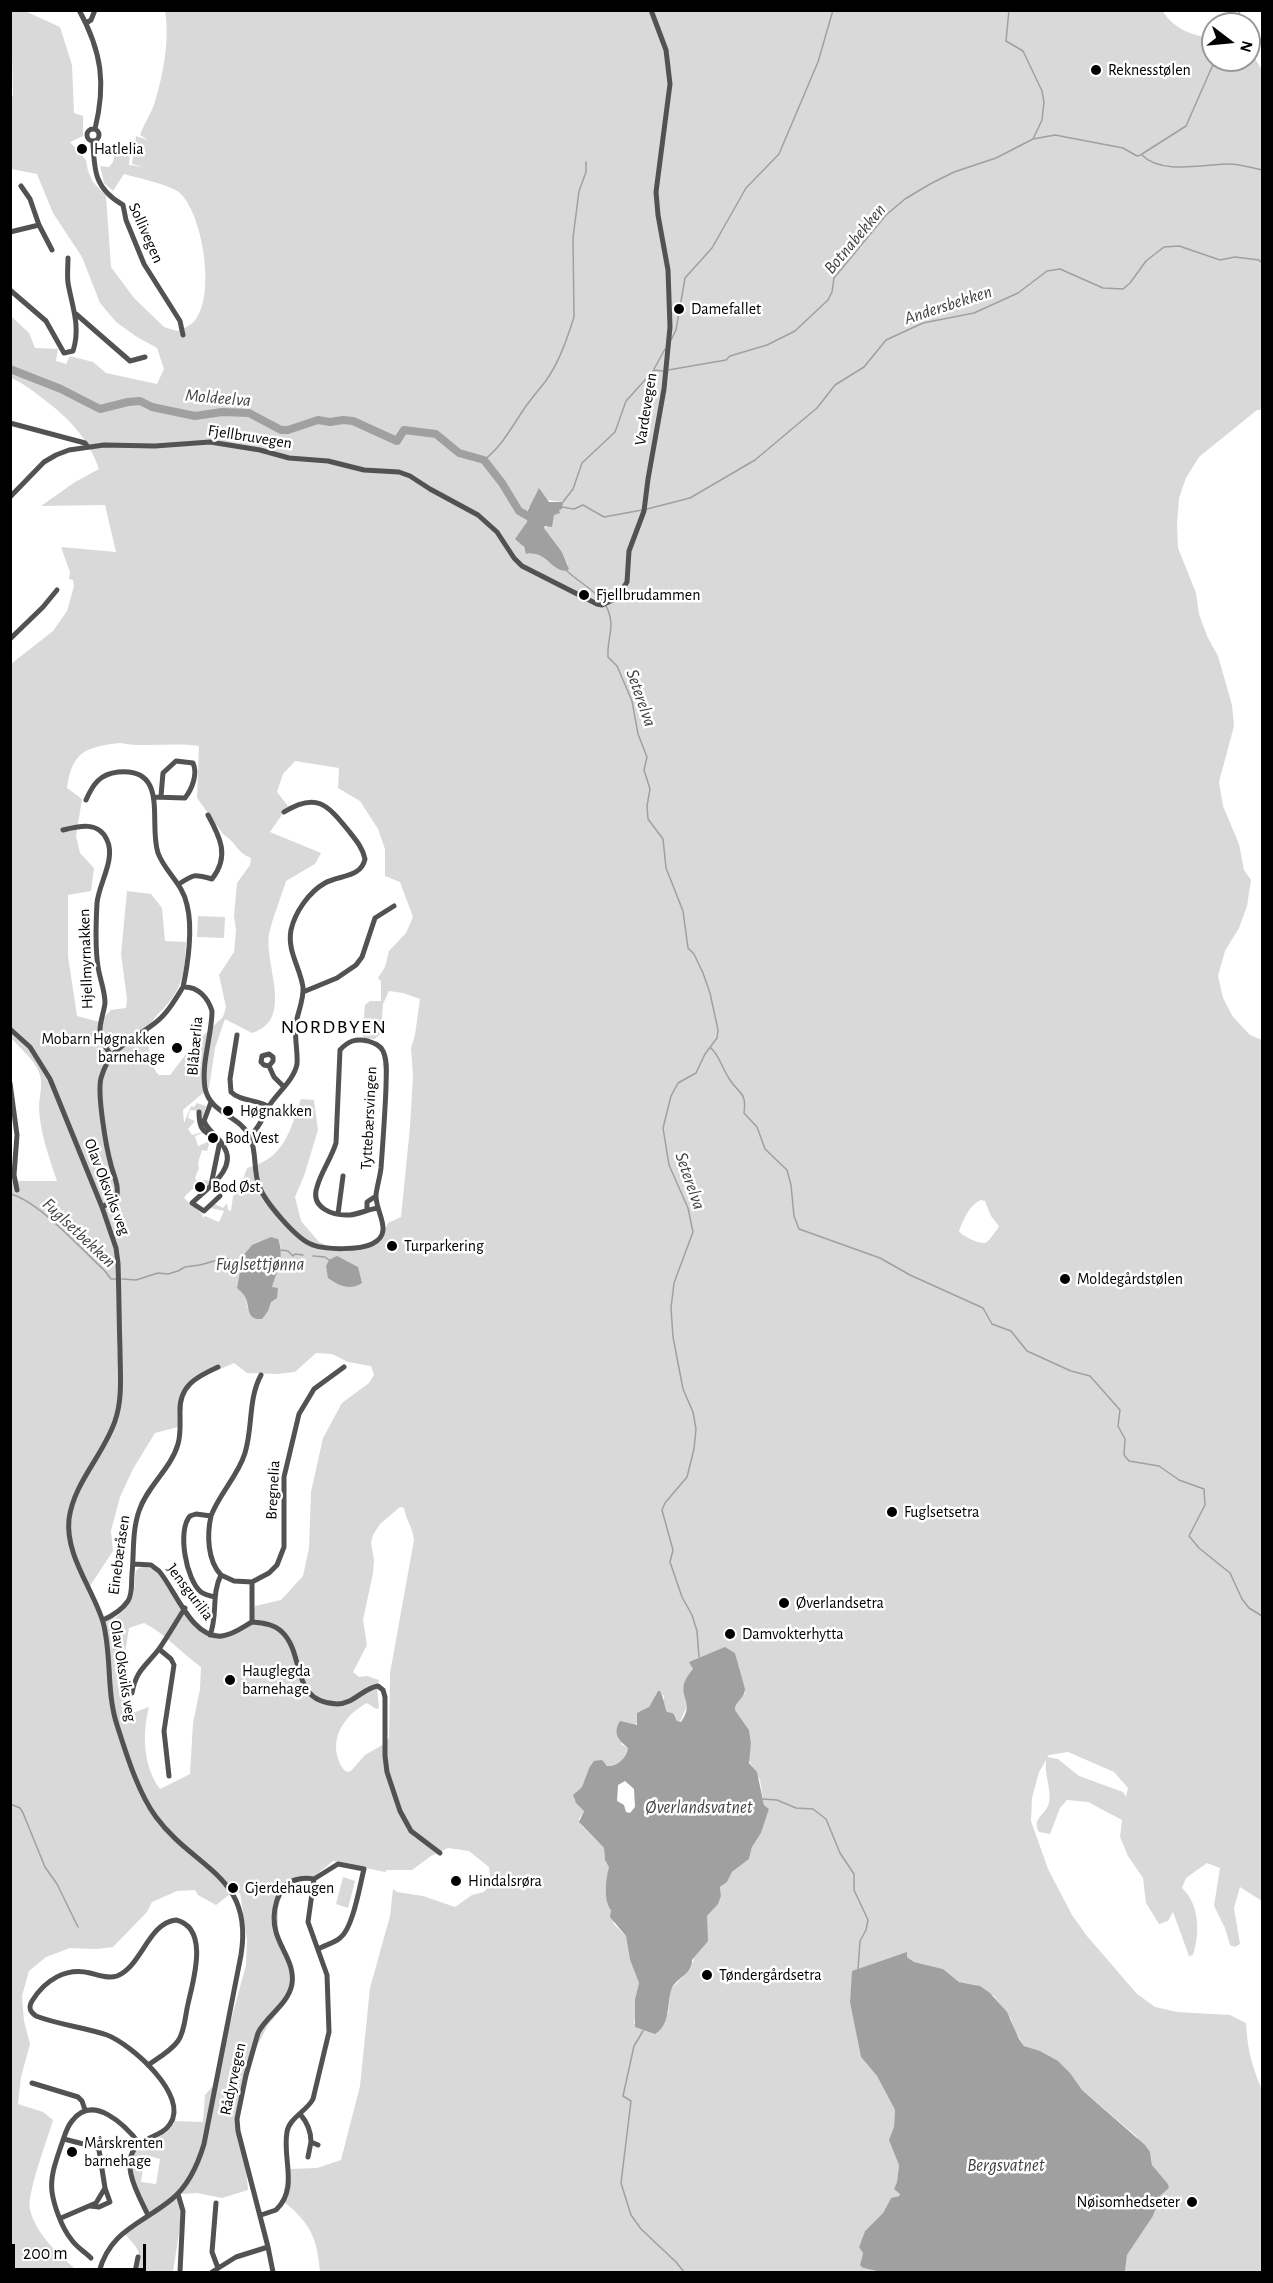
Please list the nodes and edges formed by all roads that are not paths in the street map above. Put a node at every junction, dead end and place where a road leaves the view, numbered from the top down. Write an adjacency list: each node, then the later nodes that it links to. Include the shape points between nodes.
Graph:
1 (79, 10): 4 (street, Sollivegen)
2 (95, 10): 4 (street)
3 (651, 10): 17 (street, Vardevegen, via 666,50 670,84 656,192 669,282 670,327 644,509 629,551 627,582 621,595 597,604 522,567 489,523)
4 (86, 23): 12 (street, Sollivegen, via 102,74 95,129 87,133 93,142 100,184 123,205 144,264 180,321)
5 (21, 186): 6 (street)
6 (39, 225): 7 (street); 8 (street)
7 (10, 232)
8 (52, 250)
9 (68, 258): 11 (street, via 68,281)
10 (10, 290): 11 (street, via 46,321 64,352 73,351)
11 (76, 314): 13 (street, via 130,361)
12 (183, 335)
13 (145, 357)
14 (10, 423): 15 (street, Fjellbruvegen)
15 (88, 447): 16 (street, via 69,450 44,462); 17 (street, Fjellbruvegen, via 210,442 364,470 399,472)
16 (10, 497)
17 (445, 498)
18 (57, 590): 19 (street)
19 (10, 639)
20 (161, 796): 20 (street, via 163,773 176,761 193,763 195,777 184,798); 21 (street)
21 (154, 797): 22 (street, via 152,788 141,776 116,772 99,778); 26 (street, via 157,849)
22 (86, 800)
23 (284, 812): 29 (street, via 307,801 323,804 365,856 357,872 317,888 294,922 291,950)
24 (208, 814): 26 (street, via 222,843 217,873 212,879 196,874)
25 (63, 830): 32 (street, Hjellmyrnakken, via 81,825 93,827 109,843 109,860 97,903 98,970 105,1004 100,1031)
26 (179, 884): 28 (street, via 189,914)
27 (394, 906): 29 (street, via 375,918 356,965)
28 (183, 987): 32 (street, Blåbærlia, via 156,1023); 36 (street, Blåbærlia, via 200,993 213,1011 205,1083)
29 (303, 992): 35 (street, via 295,1032 296,1065)
30 (10, 1029): 46 (street, Olav Oksviks veg, via 30,1047 46,1070)
31 (237, 1035): 37 (street, via 231,1092)
32 (111, 1055): 46 (street, via 100,1080 100,1095 118,1190 115,1200)
33 (269, 1066): 35 (street)
34 (10, 1083): 43 (street, via 17,1136)
35 (284, 1087): 37 (street)
36 (212, 1102): 39 (street); 40 (street, Blåbærlia, via 204,1121)
37 (269, 1107): 39 (street)
38 (198, 1112): 40 (street, via 202,1129)
39 (250, 1136): 47 (street, via 264,1196 295,1233 311,1244 353,1248 371,1245 383,1232)
40 (218, 1138): 42 (street); 42 (street, via 228,1161)
41 (343, 1176): 49 (street)
42 (210, 1185): 44 (street, via 192,1203 204,1211)
43 (17, 1190)
44 (220, 1196)
45 (376, 1196): 47 (street, Tyttebærsvingen); 48 (street, Tyttebærsvingen, via 367,1202); 49 (street, Tyttebærsvingen, via 385,1120 386,1059 376,1043 350,1041 340,1050 336,1143 317,1187 321,1208)
46 (102, 1207): 59 (street, Olav Oksviks veg, via 118,1263 120,1404 109,1437 75,1494 69,1521 73,1550)
47 (378, 1208): 48 (street)
48 (367, 1210): 49 (street)
49 (338, 1214)
50 (218, 1367): 54 (street, Einebæråsen, via 197,1376 182,1395 178,1444 139,1511)
51 (344, 1367): 56 (street, Bregnelia, via 314,1389 299,1414 284,1477 284,1547 277,1565)
52 (261, 1375): 53 (street, via 252,1401 244,1455)
53 (211, 1516): 55 (street, via 208,1530 212,1558); 57 (street, via 190,1516 183,1526 183,1537 196,1585 201,1592)
54 (134, 1564): 58 (street, Jensgurilia, via 151,1565 159,1571); 59 (street, Einebæråsen, via 127,1603)
55 (221, 1575): 56 (street); 57 (street)
56 (252, 1582): 60 (street)
57 (215, 1597): 61 (street)
58 (184, 1608): 61 (street, Jensgurilia, via 196,1626); 62 (street)
59 (102, 1620): 78 (street, Olav Oksviks veg, via 113,1710 143,1794 171,1835 231,1889 243,1922 241,1955 204,2144)
60 (252, 1622): 61 (street, Jensgurilia, via 224,1636); 65 (street, via 283,1632 302,1683 319,1700 340,1704 372,1687 383,1690 387,1772 400,1811 411,1831)
61 (210, 1635)
62 (159, 1649): 63 (street, via 141,1668); 64 (street, via 174,1665 164,1731)
63 (132, 1693)
64 (169, 1776)
65 (440, 1852)
66 (314, 1879): 67 (street, via 308,1922); 67 (street, Rådyrvegen, via 338,1864 364,1869 345,1933); 82 (street, Rådyrvegen, via 290,1882 278,1898 274,1926 291,1966 292,1985 258,2033 238,2108 238,2131)
67 (318, 1949): 71 (street, via 327,1975 328,2039 313,2098)
68 (148, 2065): 68 (street, via 112,2037 36,2016 30,2006 51,1981 66,1972 120,1975 162,1926 182,1921 189,1928 197,1952 180,2036); 74 (street, via 171,2096 175,2114 163,2131)
69 (32, 2083): 70 (street, via 78,2097)
70 (86, 2110): 72 (street, via 72,2121); 74 (street, via 103,2112)
71 (300, 2114): 73 (street, via 309,2128); 82 (street, via 287,2131 290,2174 286,2193 276,2210)
72 (64, 2139): 77 (street, via 99,2150); 83 (street, via 52,2182)
73 (311, 2142): 75 (street); 76 (street)
74 (140, 2144): 81 (street, via 131,2158 130,2170)
75 (318, 2145)
76 (308, 2157)
77 (105, 2188): 80 (street); 80 (street, via 109,2203)
78 (178, 2194): 81 (street, Olav Oksviks veg); 90 (street, via 183,2211)
79 (216, 2203): 87 (street, via 212,2252)
80 (90, 2206): 83 (street)
81 (148, 2215): 88 (street, Olav Oksviks veg, via 116,2240)
82 (261, 2215): 84 (street, Rådyrvegen)
83 (61, 2218): 86 (street, via 70,2239)
84 (268, 2247): 87 (street, via 242,2254); 92 (street)
85 (138, 2256): 89 (street)
86 (91, 2258)
87 (218, 2268): 91 (street)
88 (99, 2272)
89 (135, 2272)
90 (180, 2272)
91 (212, 2272)
92 (273, 2272)

